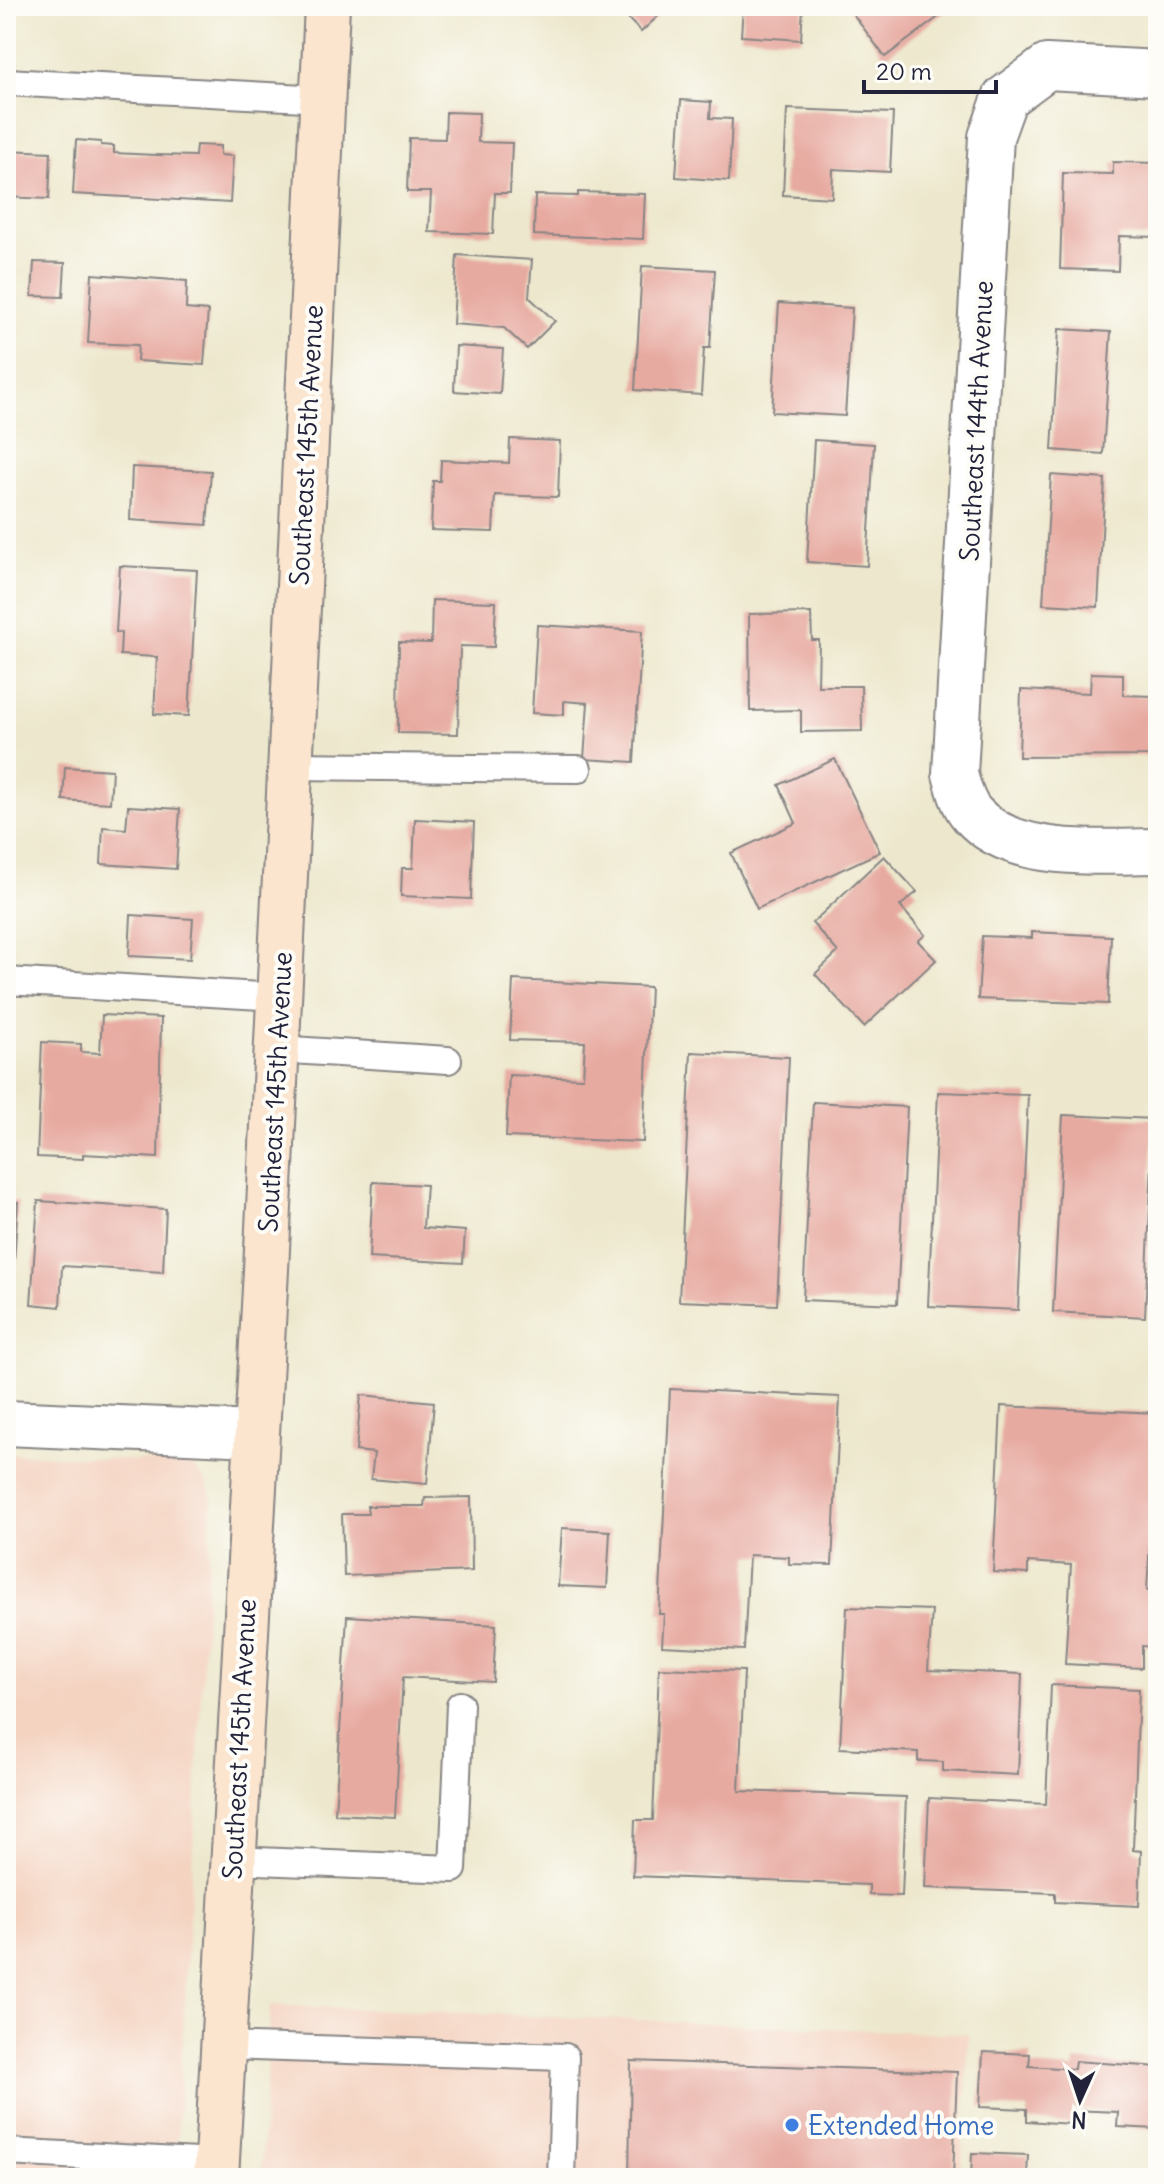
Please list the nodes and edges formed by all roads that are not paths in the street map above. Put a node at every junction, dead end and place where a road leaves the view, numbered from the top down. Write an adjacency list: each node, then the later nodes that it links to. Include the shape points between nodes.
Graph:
1 (327, 6): 4 (street, Southeast 145th Avenue)
2 (1158, 73): 7 (street, Southeast 144th Avenue, via 1047,67 1005,98 991,137 955,774 973,815 1029,846)
3 (6, 82): 4 (lane)
4 (323, 99): 5 (street, Southeast 145th Avenue)
5 (290, 766): 6 (lane); 9 (street, Southeast 145th Avenue)
6 (578, 769)
7 (1158, 851)
8 (6, 981): 9 (lane)
9 (279, 997): 10 (street, Southeast 145th Avenue)
10 (276, 1049): 11 (lane); 13 (street, Southeast 145th Avenue)
11 (448, 1060)
12 (6, 1423): 13 (street)
13 (254, 1434): 15 (street, Southeast 145th Avenue)
14 (460, 1705): 15 (lane, via 453,1869)
15 (233, 1860): 16 (street, Southeast 145th Avenue)
16 (223, 2046): 18 (street, Southeast 145th Avenue); 19 (lane, via 565,2057)
17 (6, 2152): 18 (lane)
18 (217, 2170)
19 (561, 2178)

